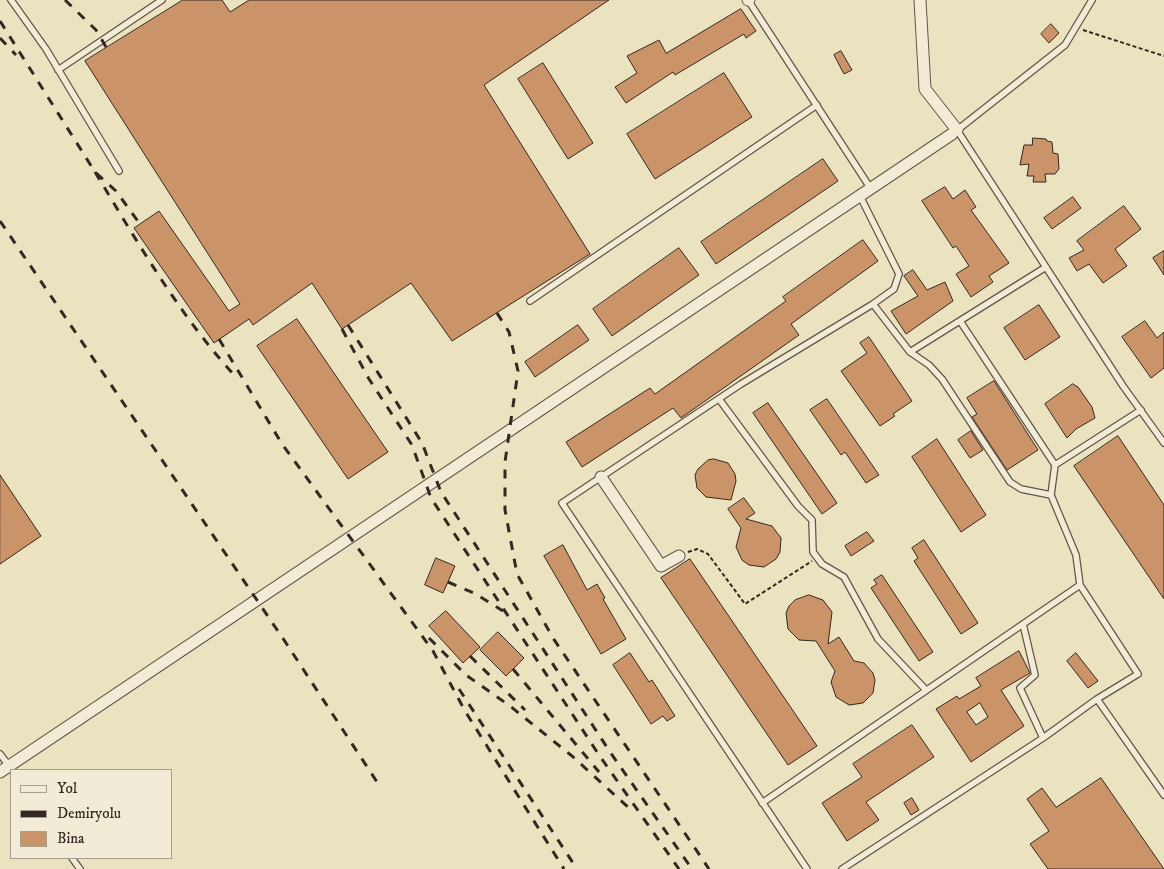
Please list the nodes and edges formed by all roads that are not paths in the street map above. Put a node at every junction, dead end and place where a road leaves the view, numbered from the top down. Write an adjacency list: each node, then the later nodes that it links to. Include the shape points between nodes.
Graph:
1 (11, 0): 6 (lane)
2 (162, 0): 6 (lane)
3 (749, 0): 7 (lane)
4 (920, 0): 8 (street, via 924,89)
5 (1092, 0): 8 (lane, via 1065,45)
6 (58, 70): 9 (lane)
7 (817, 105): 10 (lane); 13 (lane)
8 (955, 132): 10 (street); 12 (lane)
9 (119, 170)
10 (871, 189): 11 (street)
11 (860, 196): 14 (lane, via 899,274 891,293); 30 (street)
12 (1046, 267): 15 (lane); 18 (lane)
13 (530, 301)
14 (873, 304): 16 (lane); 17 (lane)
15 (960, 321): 16 (lane); 20 (lane)
16 (910, 352): 22 (lane, via 942,379 1010,482 1021,489)
17 (719, 399): 21 (lane); 26 (lane, via 798,506 812,520 813,552 817,558 844,577 878,639)
18 (1141, 410): 19 (lane); 20 (lane)
19 (1164, 443)
20 (1055, 465): 22 (lane)
21 (601, 477): 23 (street, via 661,566); 32 (lane, via 562,503 564,510)
22 (1051, 495): 24 (lane, via 1076,555)
23 (679, 556)
24 (1080, 585): 25 (lane); 27 (lane, via 1138,674)
25 (1024, 624): 26 (lane); 28 (lane, via 1035,675 1020,688)
26 (926, 690): 32 (lane)
27 (1097, 699): 28 (lane); 31 (lane)
28 (1043, 738): 34 (lane)
29 (0, 754): 30 (lane)
30 (7, 769)
31 (1164, 795)
32 (762, 804): 33 (lane)
33 (806, 869)
34 (842, 869)

